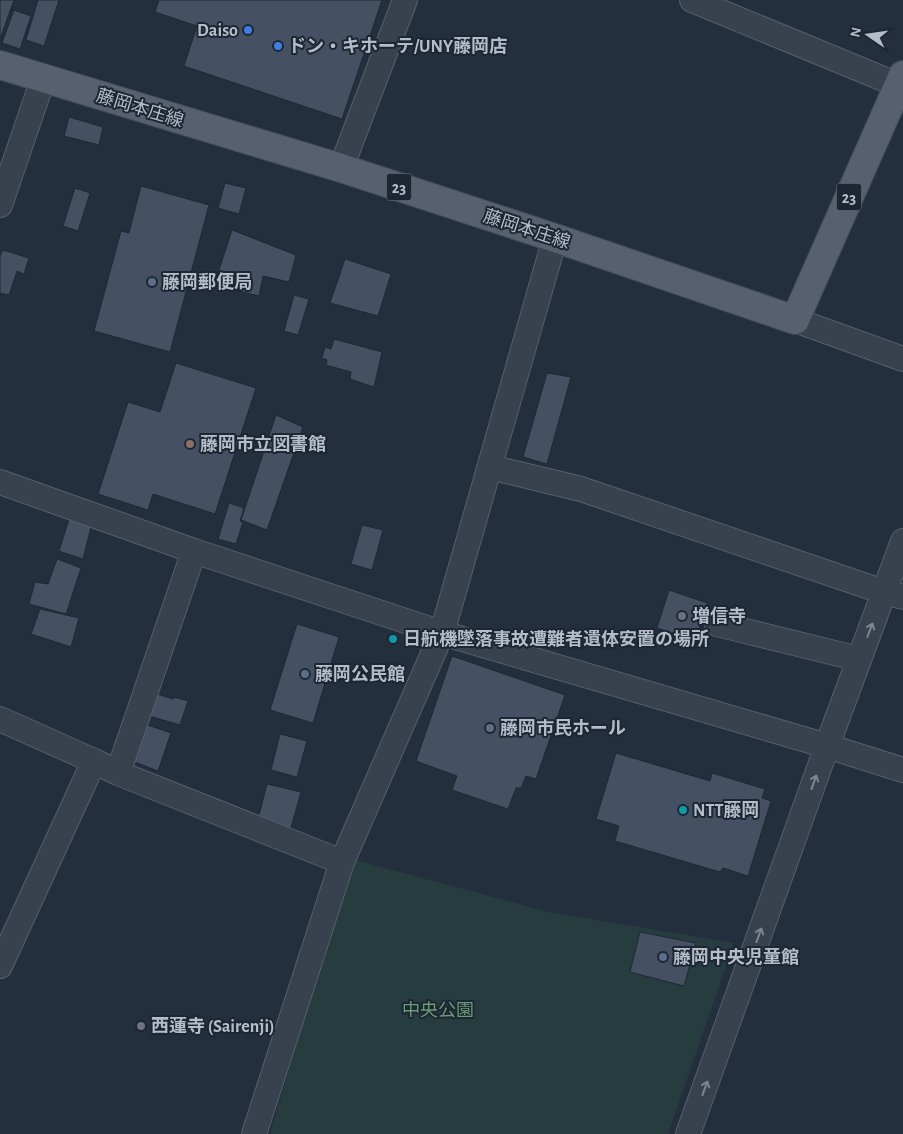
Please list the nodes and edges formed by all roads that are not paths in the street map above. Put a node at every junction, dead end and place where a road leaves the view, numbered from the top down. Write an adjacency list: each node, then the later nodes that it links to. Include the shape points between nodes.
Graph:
1 (406, 0): 6 (street)
2 (692, 0): 5 (street)
3 (0, 65): 4 (main road, 藤岡本庄線 / 23)
4 (43, 79): 6 (main road, 藤岡本庄線 / 23); 7 (street)
5 (901, 82): 9 (main road, 23)
6 (341, 168): 8 (main road, 藤岡本庄線 / 23)
7 (0, 205)
8 (555, 238): 9 (main road, 藤岡本庄線 / 23); 11 (street)
9 (795, 320): 10 (street)
10 (903, 359)
11 (490, 467): 15 (street, via 580,489); 17 (street)
12 (0, 482): 14 (street)
13 (903, 541): 15 (street)
14 (194, 551): 17 (street); 23 (street)
15 (894, 595): 18 (street, one-way to 15)
16 (717, 624): 18 (street)
17 (442, 633): 20 (street); 24 (street)
18 (859, 659): 20 (street)
19 (0, 719): 21 (street)
20 (827, 746): 22 (street); 27 (street, one-way to 20)
21 (94, 761): 23 (street); 25 (street)
22 (903, 770)
23 (118, 773): 24 (street)
24 (342, 862): 26 (street)
25 (0, 966)
26 (254, 1134)
27 (688, 1134)

